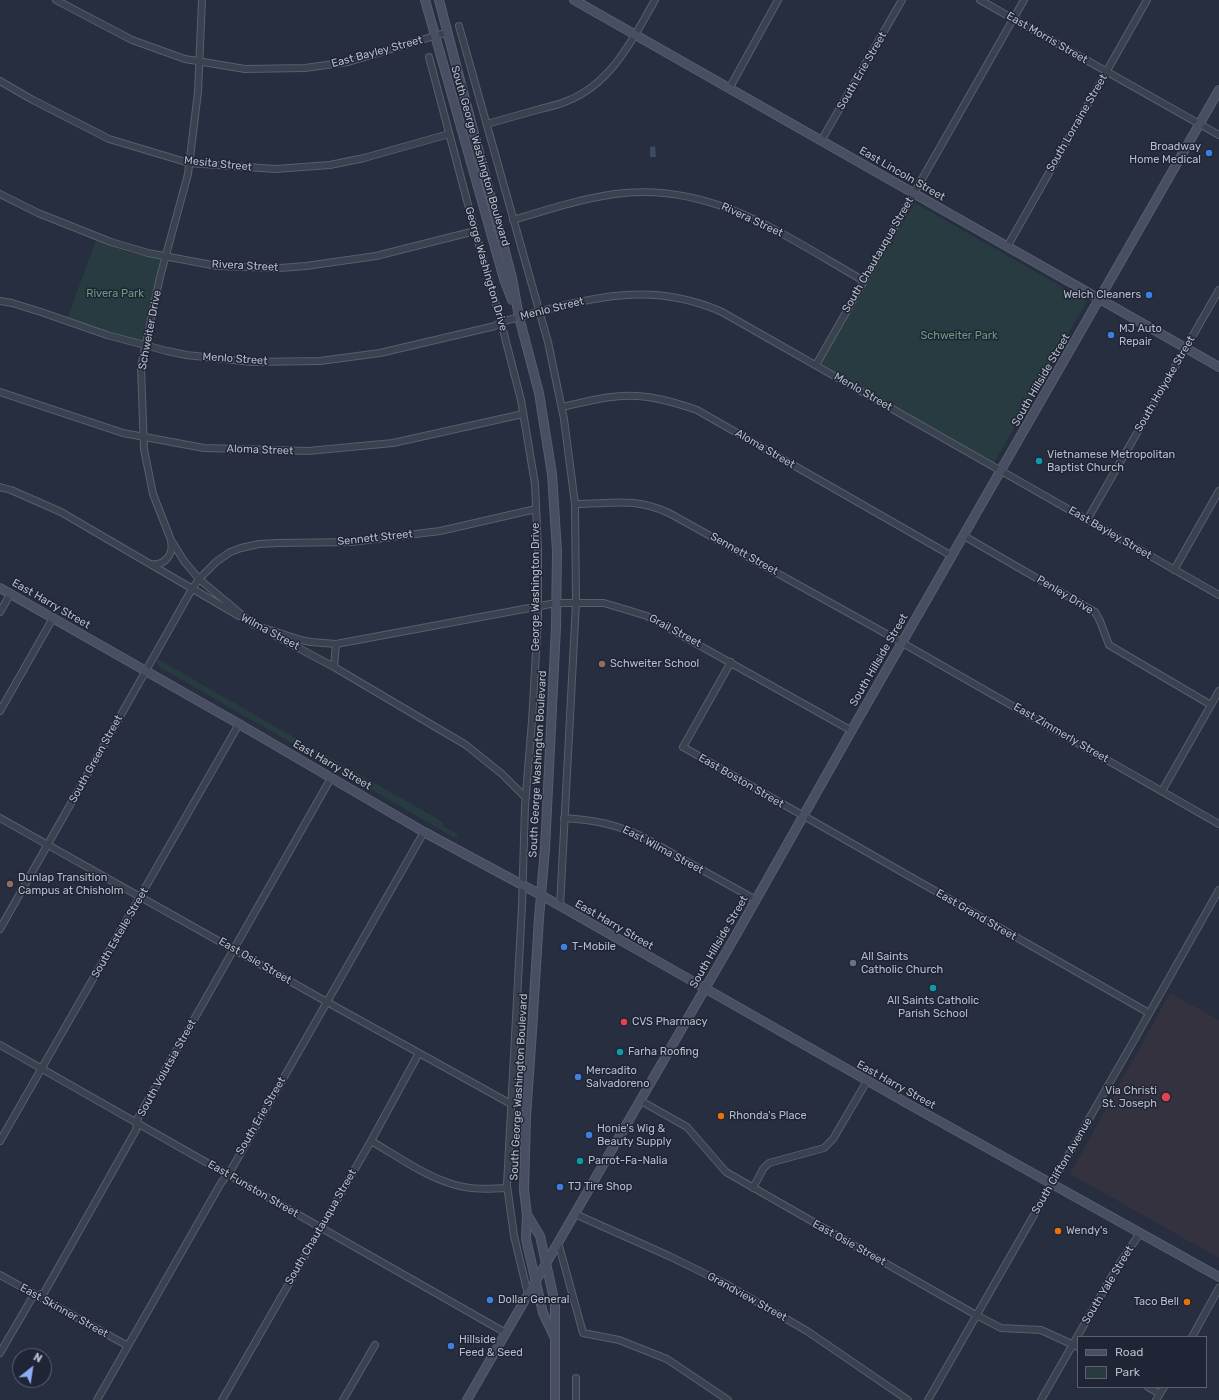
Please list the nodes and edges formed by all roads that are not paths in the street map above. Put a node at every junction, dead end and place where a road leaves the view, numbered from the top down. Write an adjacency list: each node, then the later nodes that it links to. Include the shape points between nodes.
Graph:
1 (56, 0): 18 (street, East Bayley Street, via 132,40)
2 (202, 0): 18 (street, Schweiter Drive)
3 (425, 0): 16 (main road, South George Washington Boulevard)
4 (438, 0): 14 (main road, South George Washington Boulevard)
5 (574, 0): 15 (main road, East Lincoln Street)
6 (655, 0): 15 (street)
7 (778, 0): 21 (street)
8 (902, 0): 27 (street, South Erie Street)
9 (980, 0): 12 (street, East Morris Street)
10 (1024, 0): 12 (street, South Chautauqua Street)
11 (1147, 0): 19 (street, South Lorraine Street)
12 (1013, 19): 19 (street, East Morris Street); 29 (street, South Chautauqua Street)
13 (459, 26): 23 (street)
14 (448, 32): 16 (street, East Bayley Street); 40 (main road, South George Washington Boulevard, via 512,278)
15 (635, 35): 21 (main road, East Lincoln Street); 23 (street, via 611,69 584,92 566,102)
16 (435, 36): 18 (street, East Bayley Street, via 348,62 305,68 245,69); 40 (main road, South George Washington Boulevard, via 504,278)
17 (429, 57): 25 (street, George Washington Drive)
18 (200, 61): 28 (street, Schweiter Drive)
19 (1106, 72): 24 (street, East Morris Street); 33 (street, South Lorraine Street)
20 (0, 81): 28 (street, Mesita Street, via 109,139)
21 (729, 89): 27 (main road, East Lincoln Street)
22 (1219, 90): 24 (main road, South Hillside Street)
23 (487, 124): 31 (street)
24 (1200, 125): 26 (street, East Morris Street); 37 (main road, South Hillside Street)
25 (449, 134): 28 (street, Mesita Street, via 330,165 275,170); 32 (street, George Washington Drive)
26 (1219, 136)
27 (822, 141): 29 (main road, East Lincoln Street)
28 (189, 163): 34 (street, Schweiter Drive)
29 (914, 193): 33 (main road, East Lincoln Street); 35 (street, South Chautauqua Street)
30 (0, 194): 34 (street, Rivera Street, via 38,213 111,242)
31 (513, 220): 35 (street, Rivera Street, via 578,201 616,194 656,192 689,196 731,209 764,224); 39 (street)
32 (474, 231): 34 (street, Rivera Street, via 376,256 293,267 217,266); 41 (street, George Washington Drive)
33 (1007, 247): 37 (main road, East Lincoln Street)
34 (165, 257): 42 (street, Schweiter Drive)
35 (864, 281): 44 (street, South Chautauqua Street)
36 (1219, 290): 43 (street, South Holyoke Street)
37 (1100, 300): 43 (main road, East Lincoln Street); 50 (main road, South Hillside Street)
38 (0, 301): 42 (street, Menlo Street)
39 (539, 312): 40 (street, Menlo Street); 44 (street, Menlo Street, via 594,298 622,294 679,298 722,312); 47 (street)
40 (519, 317): 41 (street, Menlo Street); 66 (main road, South George Washington Boulevard, via 539,393 552,474 557,551)
41 (501, 322): 42 (street, Menlo Street, via 495,326 380,353 320,361 252,362 186,355); 48 (street, George Washington Drive)
42 (146, 346): 49 (street, Schweiter Drive, via 141,367)
43 (1186, 348): 45 (main road, East Lincoln Street); 55 (street, South Holyoke Street)
44 (816, 365): 50 (street, Menlo Street)
45 (1219, 367)
46 (0, 392): 49 (street, Aloma Street, via 123,433)
47 (562, 407): 53 (street); 58 (street, Aloma Street, via 610,397 636,396 678,403 697,410)
48 (524, 414): 49 (street, Aloma Street, via 393,443 308,451 204,448); 54 (street, George Washington Drive)
49 (144, 437): 57 (street, Schweiter Drive, via 153,494)
50 (1001, 471): 55 (street, East Bayley Street); 56 (main road, South Hillside Street)
51 (0, 487): 59 (street, Wilma Street, via 61,512)
52 (1219, 490): 60 (street)
53 (574, 504): 67 (street); 72 (street, Sennett Street, via 629,502 654,506)
54 (536, 509): 61 (street, Sennett Street, via 440,531 358,541 253,546 230,552); 68 (street, George Washington Drive)
55 (1087, 520): 60 (street, East Bayley Street)
56 (964, 536): 58 (main road, South Hillside Street); 78 (street, Penley Drive, via 1095,612 1109,645)
57 (171, 540): 59 (street, via 167,560 158,564); 61 (street, Schweiter Drive)
58 (952, 556): 72 (main road, South Hillside Street)
59 (148, 564): 63 (street, Wilma Street)
60 (1174, 570): 65 (street, East Bayley Street)
61 (199, 579): 63 (street, Sennett Street); 71 (street, Schweiter Drive)
62 (0, 588): 64 (main road, East Harry Street)
63 (192, 589): 71 (street, Wilma Street); 76 (street, South Green Street)
64 (11, 593): 69 (street); 70 (main road, East Harry Street)
65 (1219, 595)
66 (556, 603): 67 (street, Grail Street); 68 (street, Grail Street); 93 (main road, South George Washington Boulevard)
67 (576, 603): 74 (street, Grail Street, via 604,603 647,616); 87 (street)
68 (538, 606): 73 (street, Grail Street); 84 (street, George Washington Drive)
69 (0, 612)
70 (53, 618): 76 (main road, East Harry Street); 79 (street)
71 (254, 624): 73 (street, Grail Street, via 301,640); 75 (street, Wilma Street)
72 (902, 643): 81 (main road, South Hillside Street); 83 (street, East Zimmerly Street)
73 (336, 644): 75 (street)
74 (731, 662): 81 (street, Grail Street); 85 (street, East Boston Street, via 683,747)
75 (334, 667): 84 (street, Wilma Street, via 466,745 502,774)
76 (146, 671): 80 (main road, East Harry Street); 90 (street, South Green Street)
77 (1219, 690): 78 (street)
78 (1211, 705): 83 (street)
79 (0, 711)
80 (239, 724): 82 (main road, East Harry Street); 94 (street, South Estelle Street)
81 (852, 731): 85 (main road, South Hillside Street)
82 (331, 778): 89 (main road, East Harry Street); 98 (street, South Volutsia Street)
83 (1162, 791): 88 (street, East Zimmerly Street)
84 (526, 798): 91 (street, George Washington Drive)
85 (803, 817): 95 (main road, South Hillside Street); 101 (street, East Grand Street)
86 (0, 818): 90 (street, East Osie Street)
87 (564, 818): 95 (street, East Wilma Street, via 590,820 624,828); 96 (street)
88 (1219, 824)
89 (424, 832): 91 (main road, East Harry Street); 100 (street, South Erie Street)
90 (48, 844): 94 (street, East Osie Street); 97 (street, South Green Street)
91 (523, 885): 93 (main road, East Harry Street); 107 (street, George Washington Drive)
92 (1219, 890): 101 (street, South Clifton Avenue)
93 (541, 895): 96 (main road, East Harry Street); 116 (main road, South George Washington Boulevard, via 526,1117 524,1190)
94 (140, 896): 98 (street, East Osie Street); 104 (street, South Estelle Street)
95 (756, 900): 99 (main road, South Hillside Street)
96 (560, 906): 99 (main road, East Harry Street)
97 (0, 929)
98 (234, 949): 100 (street, East Osie Street); 108 (street, South Volutsia Street)
99 (705, 989): 105 (main road, East Harry Street); 106 (main road, South Hillside Street)
100 (327, 1002): 103 (street, East Osie Street); 111 (street, South Erie Street)
101 (1149, 1013): 112 (street, South Clifton Avenue)
102 (0, 1045): 104 (street, East Funston Street)
103 (419, 1053): 107 (street, East Osie Street); 110 (street, South Chautauqua Street)
104 (42, 1069): 108 (street, East Funston Street); 109 (street, South Estelle Street)
105 (867, 1081): 112 (main road, East Harry Street); 114 (street, via 828,1146 769,1163)
106 (641, 1100): 114 (street, East Osie Street, via 687,1127 726,1172); 115 (main road, South Hillside Street)
107 (511, 1104): 113 (street, George Washington Drive)
108 (137, 1123): 111 (street, East Funston Street); 126 (street, South Volutsia Street, via 136,1130 44,1293)
109 (0, 1141)
110 (370, 1141): 113 (street, via 426,1173 453,1184 486,1189); 117 (street, South Chautauqua Street)
111 (227, 1175): 117 (street, East Funston Street); 133 (street, South Erie Street)
112 (1051, 1184): 118 (main road, East Harry Street); 127 (street, South Clifton Avenue)
113 (507, 1188): 125 (street, George Washington Drive, via 514,1236)
114 (753, 1188): 127 (street, East Osie Street)
115 (575, 1214): 119 (main road, South Hillside Street); 147 (street, Grandview Street, via 726,1284 807,1331)
116 (528, 1215): 120 (main road, South George Washington Boulevard, via 540,1236); 123 (main road, South George Washington Boulevard, via 526,1239)
117 (321, 1228): 128 (street, East Funston Street); 141 (street, South Chautauqua Street)
118 (1140, 1233): 122 (main road, East Harry Street); 130 (street, South Yale Street, via 1116,1269)
119 (558, 1242): 120 (main road, South Hillside Street); 146 (street, via 583,1333 619,1340 667,1359)
120 (546, 1263): 123 (main road, South Hillside Street); 129 (main road, South George Washington Boulevard, via 555,1304)
121 (0, 1275): 126 (street, East Skinner Street)
122 (1219, 1277)
123 (536, 1280): 125 (main road, South Hillside Street); 129 (main road, South George Washington Boulevard, via 543,1313)
124 (1219, 1288): 131 (street)
125 (528, 1294): 128 (main road, South Hillside Street)
126 (37, 1296): 133 (street, East Skinner Street); 135 (street, South Volutsia Street, via 32,1298)
127 (976, 1315): 134 (street, East Osie Street, via 1001,1328 1041,1330); 148 (street, South Clifton Avenue)
128 (506, 1333): 143 (main road)
129 (554, 1336): 144 (main road, South George Washington Boulevard)
130 (1080, 1336)
131 (1193, 1336)
132 (375, 1345): 142 (street)
133 (128, 1346): 140 (street, South Erie Street)
134 (1075, 1346): 149 (street, South Yale Street)
135 (0, 1353)
136 (576, 1378): 145 (street)
137 (1150, 1388): 139 (street)
138 (1163, 1388): 139 (street)
139 (1160, 1394): 150 (street)
140 (97, 1400)
141 (222, 1400)
142 (343, 1400)
143 (467, 1400)
144 (555, 1400)
145 (576, 1400)
146 (728, 1400)
147 (908, 1400)
148 (928, 1400)
149 (1041, 1400)
150 (1156, 1400)

